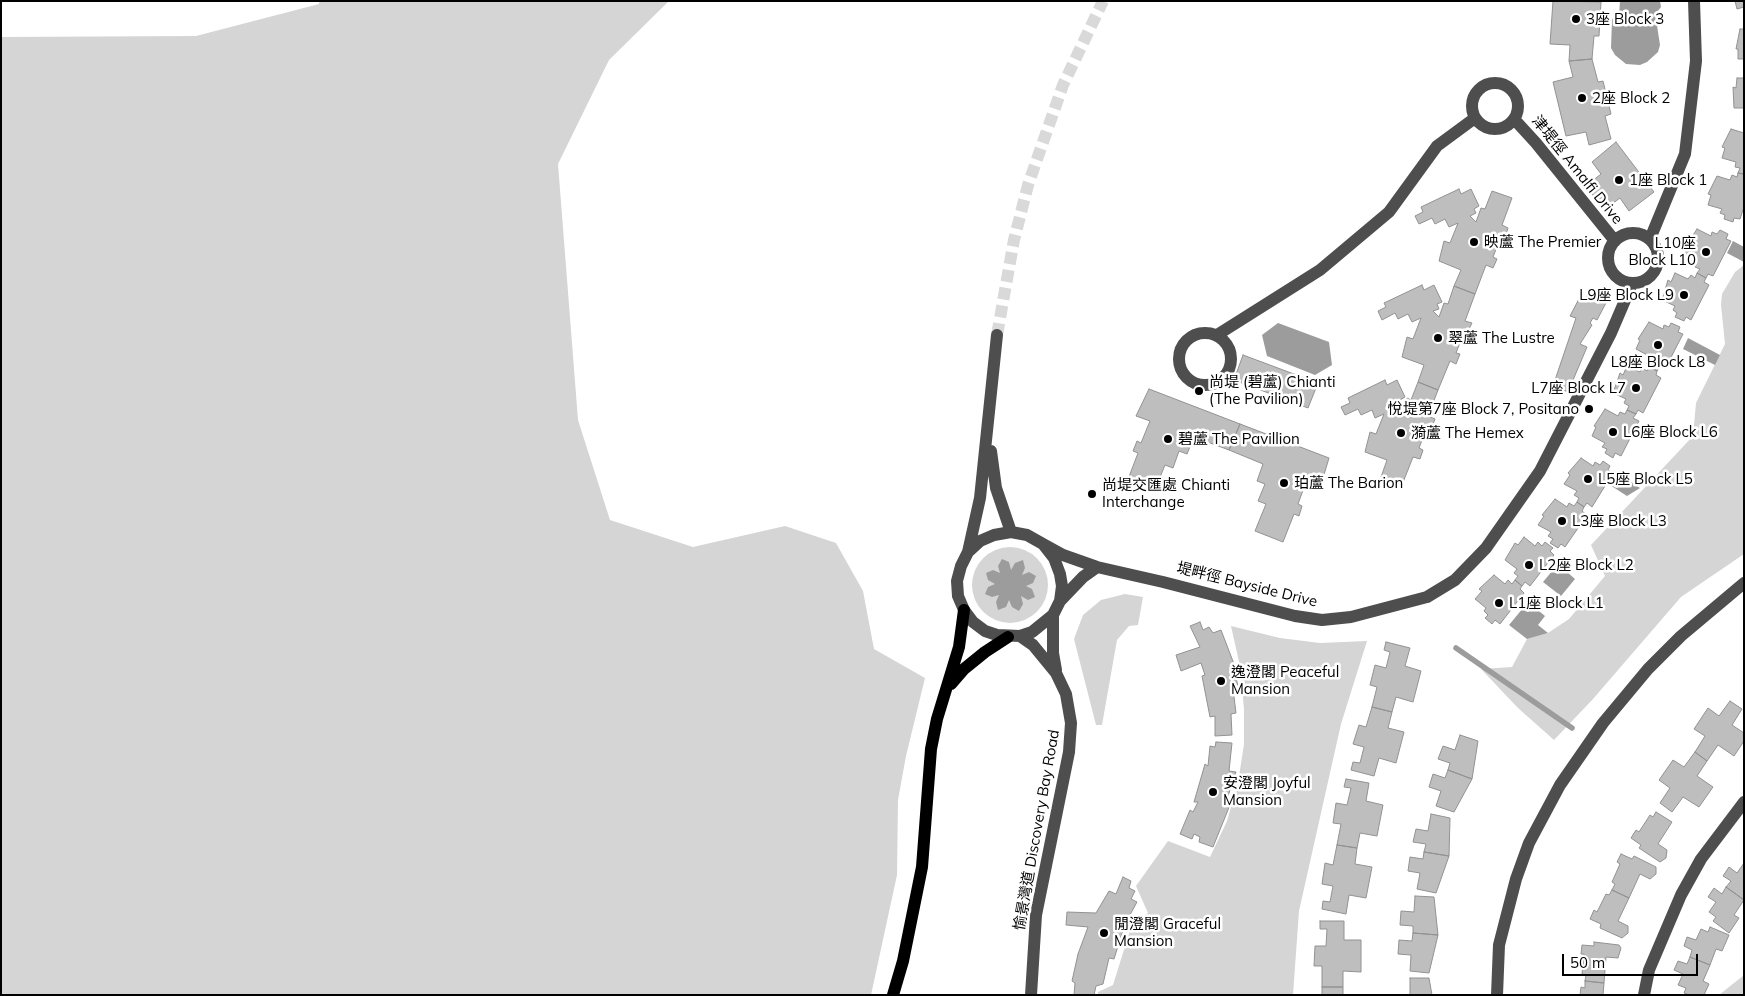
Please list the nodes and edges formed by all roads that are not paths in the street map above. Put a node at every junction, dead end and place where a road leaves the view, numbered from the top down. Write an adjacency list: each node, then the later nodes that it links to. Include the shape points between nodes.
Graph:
1 (1694, 1): 4 (street, via 1696,61 1685,154)
2 (1475, 118): 3 (street, 津堤徑 Amalfi Drive, via 1494,130 1509,125); 3 (street, 津堤徑 Amalfi Drive, via 1473,96 1484,85 1499,83 1516,96 1518,104); 8 (street, via 1437,146 1389,212 1320,270)
3 (1514, 119): 5 (street, 津堤徑 Amalfi Drive)
4 (1650, 239): 5 (street, via 1644,234 1628,233); 6 (street, via 1658,253 1656,269 1645,280)
5 (1614, 241): 6 (street, via 1608,257 1609,265 1619,279)
6 (1632, 284): 13 (street, 堤畔徑 Bayside Drive, via 1611,333 1540,471 1486,548 1455,580 1427,597 1372,613 1322,620)
7 (997, 334): 9 (street)
8 (1217, 335): 8 (street, via 1229,347 1228,371 1209,385 1195,383 1183,372 1181,348 1186,340 1201,333)
9 (988, 416): 10 (street, via 996,488); 12 (street, via 980,498)
10 (1011, 532): 11 (street, via 1027,535); 12 (street, via 994,534)
11 (1043, 544): 13 (street, 堤畔徑 Bayside Drive); 15 (street, via 1054,558 1060,574)
12 (968, 552): 16 (street, via 957,581 958,596)
13 (1097, 568): 15 (street, via 1082,577)
14 (1744, 584): 24 (street, via 1681,636 1648,669 1577,757 1548,804 1529,843 1506,914 1499,945)
15 (1060, 602): 17 (street)
16 (964, 610): 18 (street, via 985,631); 20 (main road, via 959,647)
17 (1053, 615): 18 (street, via 1043,625); 19 (street, 愉景灣道 Discovery Bay Road)
18 (1014, 636): 19 (street, 愉景灣道 Discovery Bay Road, via 1045,657); 20 (main road, via 985,652)
19 (1056, 673): 23 (street, 愉景灣道 Discovery Bay Road, via 1066,694 1071,723 1069,752 1036,915)
20 (947, 688): 22 (main road, via 930,749 922,867)
21 (1744, 802): 25 (street, via 1701,859 1681,895 1649,970)
22 (893, 995)
23 (1031, 995)
24 (1497, 995)
25 (1644, 995)

